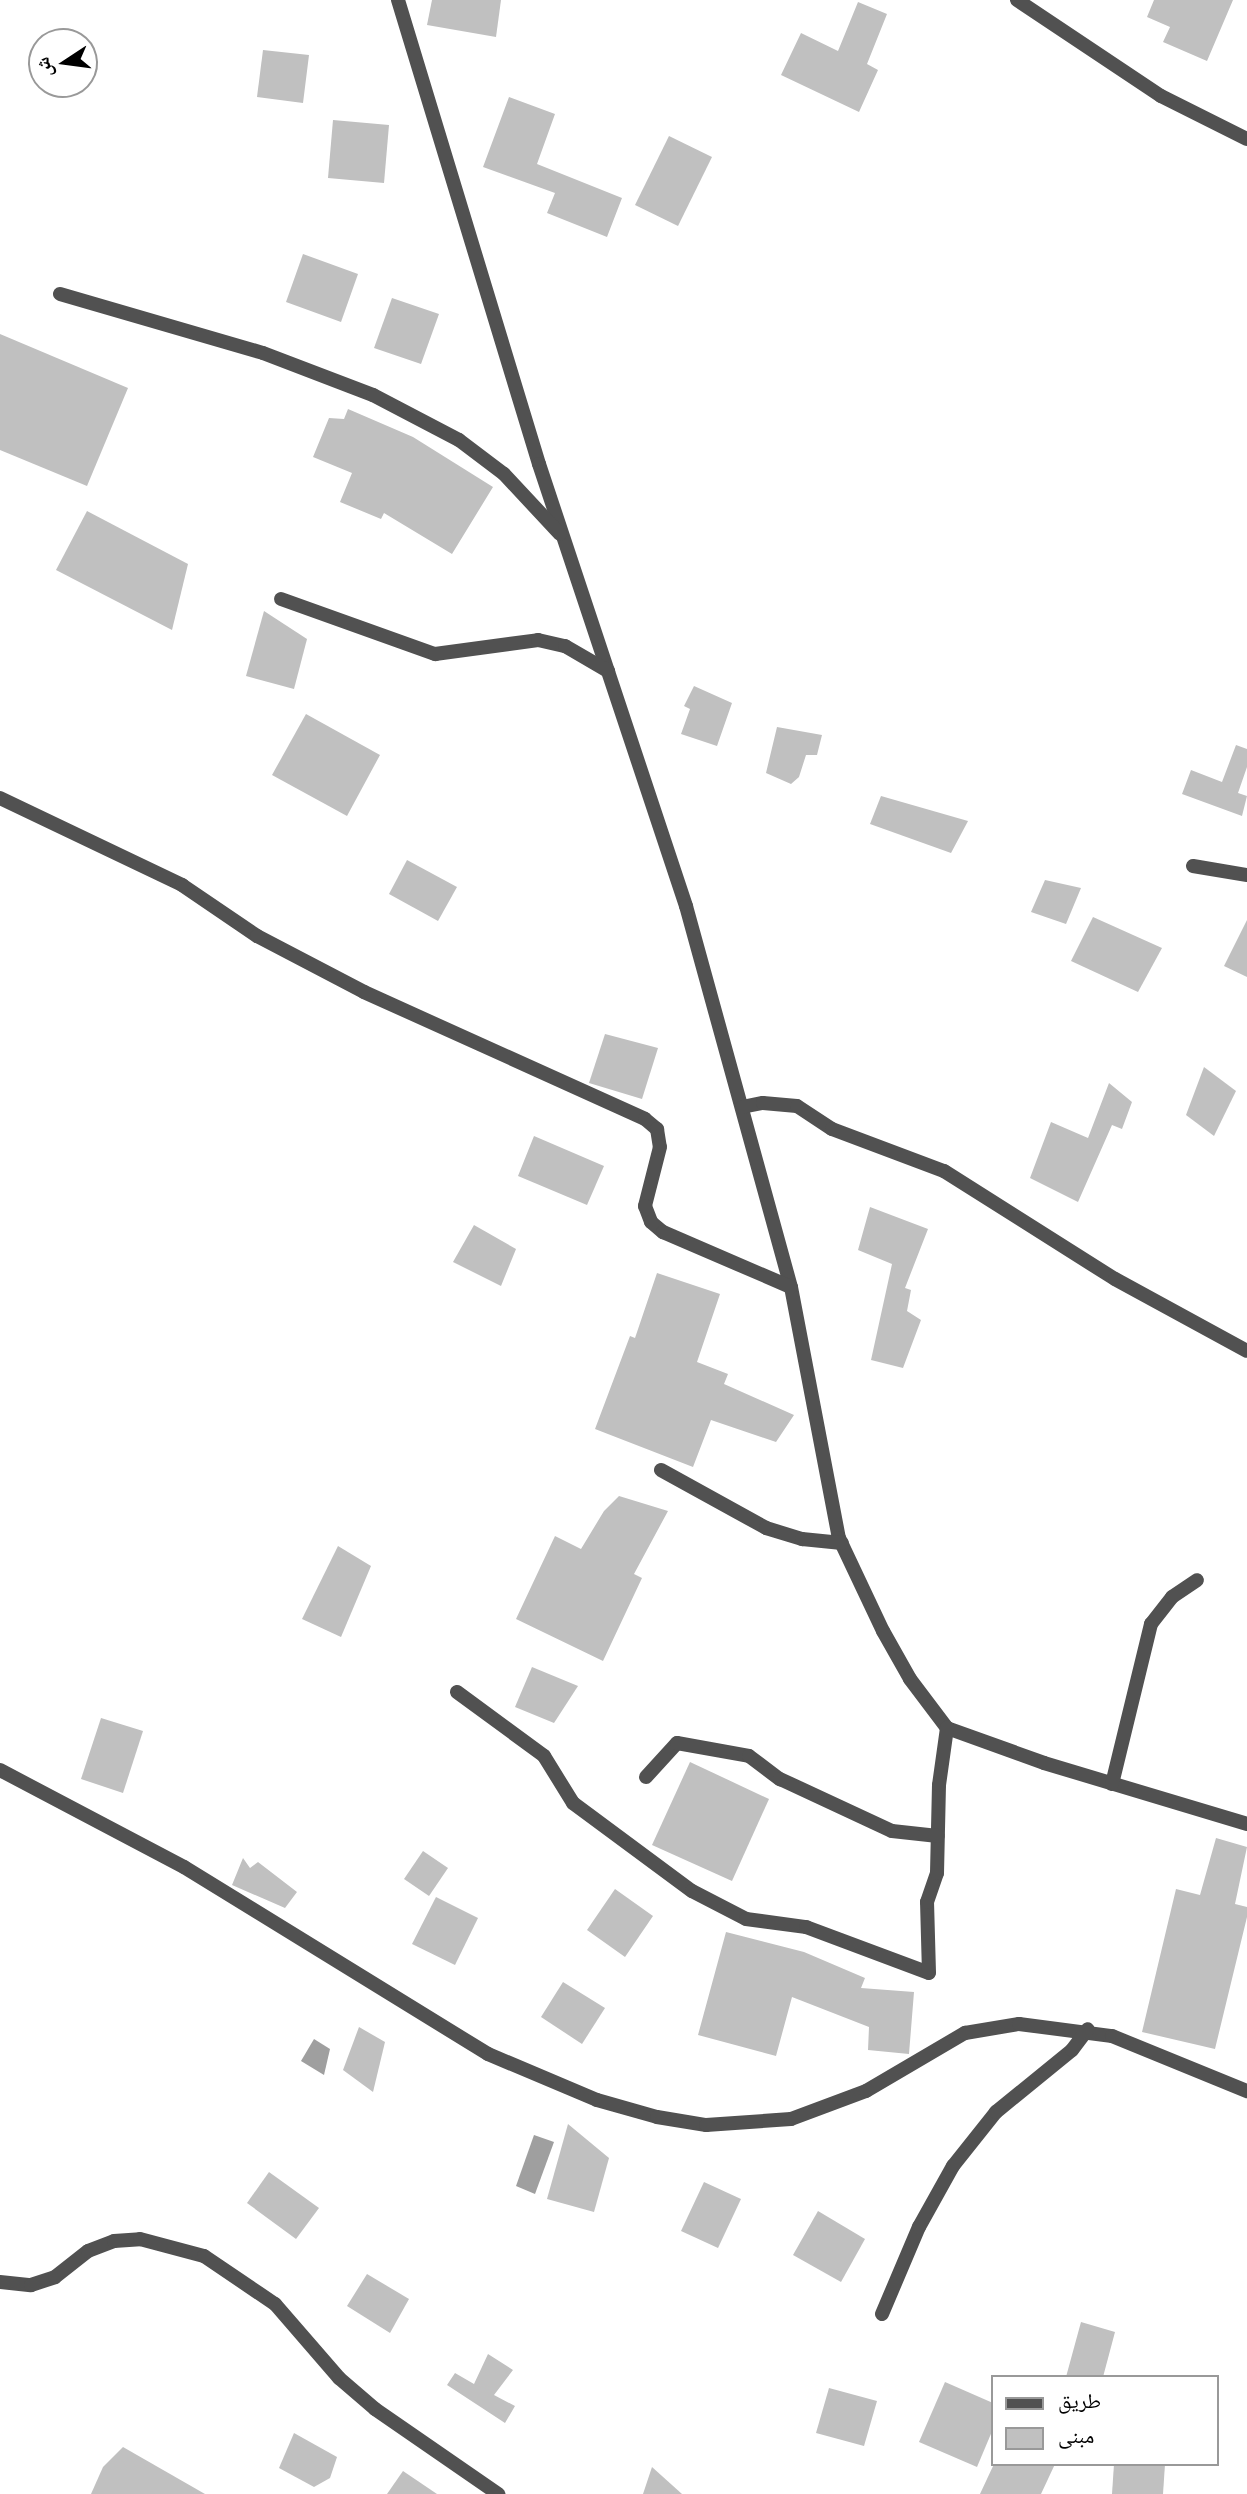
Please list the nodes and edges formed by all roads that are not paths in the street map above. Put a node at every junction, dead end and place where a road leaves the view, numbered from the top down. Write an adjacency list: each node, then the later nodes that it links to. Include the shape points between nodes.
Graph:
1 (398, 0): 5 (street)
2 (1017, 0): 3 (street, via 1161,96)
3 (1247, 139)
4 (60, 293): 5 (street, via 263,353 373,395 486,460)
5 (564, 537): 7 (street)
6 (281, 599): 7 (street, via 435,654 538,640 565,646)
7 (608, 671): 11 (street, via 686,906)
8 (0, 798): 12 (street, via 182,885 257,936 364,992 645,1119 656,1129 660,1147 645,1206 651,1222 663,1232)
9 (1193, 866): 10 (street)
10 (1247, 875)
11 (741, 1107): 12 (street); 13 (street, via 763,1103 797,1107 832,1129 944,1171 1115,1279)
12 (791, 1287): 15 (street)
13 (1247, 1351)
14 (661, 1470): 15 (street, via 766,1528 802,1539)
15 (842, 1543): 18 (street, via 910,1679)
16 (1197, 1580): 21 (street, via 1172,1597 1151,1624)
17 (457, 1692): 23 (street, via 544,1756 573,1803 692,1891 746,1919 806,1927 929,1973 927,1902 937,1873)
18 (947, 1728): 21 (street); 23 (street)
19 (0, 1770): 24 (street, via 184,1867 488,2054 597,2100 657,2117 706,2125 791,2119 866,2091 936,2046 965,2034 1019,2024)
20 (646, 1777): 23 (street, via 677,1742 749,1756 780,1779 892,1831)
21 (1112, 1783): 22 (street)
22 (1247, 1824)
23 (938, 1836)
24 (1088, 2029): 25 (street); 27 (street, via 1072,2050 996,2112 953,2166 919,2227)
25 (1247, 2091)
26 (0, 2282): 28 (street, via 31,2285 55,2277 88,2251 114,2241 140,2239 204,2256 275,2304 339,2378 375,2409)
27 (882, 2314)
28 (498, 2494)

